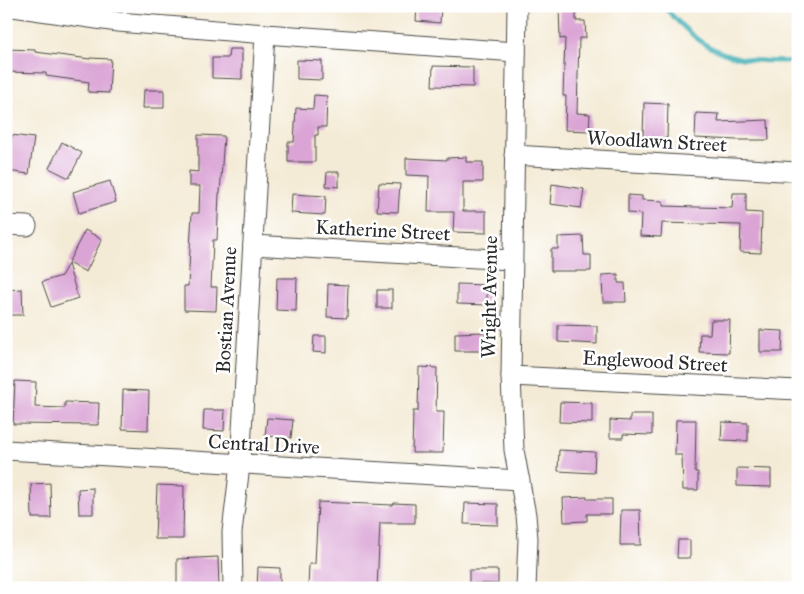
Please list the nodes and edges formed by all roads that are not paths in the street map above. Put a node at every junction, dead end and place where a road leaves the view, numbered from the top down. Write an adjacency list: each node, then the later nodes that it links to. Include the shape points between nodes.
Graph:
1 (6, 6): 3 (street, via 118,22)
2 (517, 6): 4 (street, Wright Avenue)
3 (266, 34): 4 (street); 9 (street, Bostian Avenue)
4 (516, 52): 5 (street, Wright Avenue)
5 (514, 155): 6 (street, Woodlawn Street); 10 (street, Wright Avenue)
6 (798, 172)
7 (6, 225): 8 (street)
8 (27, 226)
9 (252, 245): 10 (street, Katherine Street); 14 (street, Bostian Avenue)
10 (512, 260): 11 (street, Wright Avenue)
11 (511, 376): 12 (street, Englewood Street); 15 (street, Wright Avenue, via 514,450)
12 (798, 390)
13 (6, 450): 14 (street, Central Drive)
14 (240, 465): 15 (street, Central Drive); 16 (street, Bostian Avenue, via 232,532)
15 (520, 480): 17 (street, Wright Avenue, via 528,539)
16 (233, 588)
17 (526, 588)

